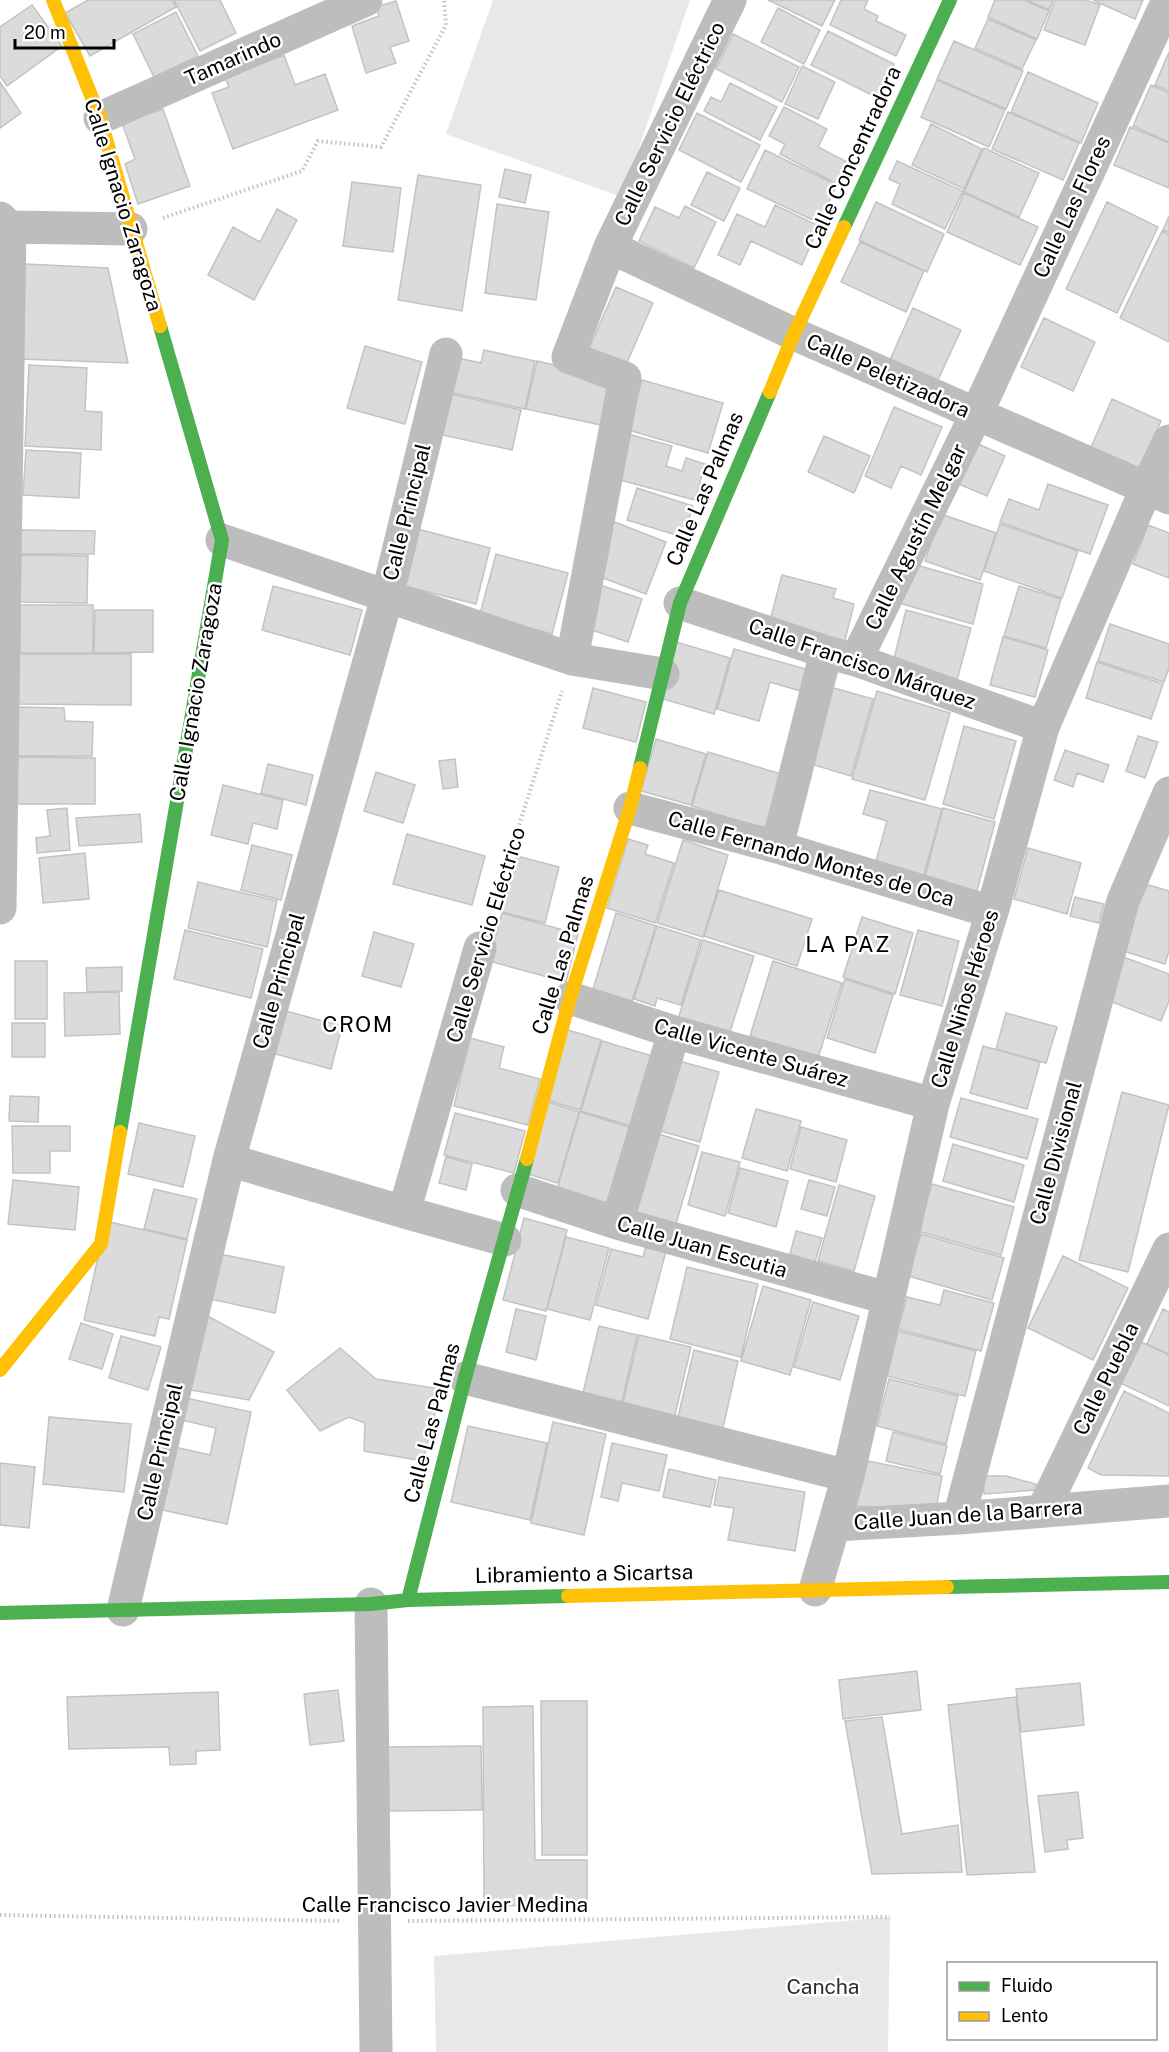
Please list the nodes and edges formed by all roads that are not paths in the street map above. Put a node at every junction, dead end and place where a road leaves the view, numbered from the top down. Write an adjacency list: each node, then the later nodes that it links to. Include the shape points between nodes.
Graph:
1 (53, 0): 6 (street, Calle Ignacio Zaragoza)
2 (366, 0): 6 (street, Tamarindo)
3 (730, 0): 9 (street, Calle Servicio Eléctrico)
4 (950, 0): 10 (street, Calle Concentradora)
5 (1168, 0): 12 (street, Calle Las Flores)
6 (100, 117): 8 (street, Calle Ignacio Zaragoza)
7 (5, 222): 8 (street); 16 (street)
8 (131, 229): 15 (street, Calle Ignacio Zaragoza)
9 (610, 247): 10 (street, Calle Peletizadora); 20 (street, Calle Servicio Eléctrico, via 568,357 625,378)
10 (794, 334): 12 (street, Calle Peletizadora); 18 (street, Calle Las Palmas)
11 (446, 354): 17 (street, Calle Principal)
12 (976, 415): 14 (street, Calle Peletizadora); 19 (street, Calle Agustín Melgar)
13 (1169, 441): 14 (street, Calle Niños Héroes)
14 (1157, 494): 22 (street, Calle Niños Héroes)
15 (222, 540): 17 (street); 39 (street, Calle Ignacio Zaragoza, via 101,1244)
16 (2, 575): 26 (street)
17 (387, 597): 20 (street); 32 (street, Calle Principal)
18 (680, 603): 19 (street, Calle Francisco Márquez); 21 (street, Calle Las Palmas)
19 (841, 656): 22 (street, Calle Francisco Márquez); 25 (street, Calle Agustín Melgar)
20 (572, 659): 21 (street)
21 (663, 675): 24 (street, Calle Las Palmas)
22 (1043, 727): 27 (street, Calle Niños Héroes)
23 (1169, 793): 44 (street, Calle Divisional, via 1123,901)
24 (630, 808): 25 (street, Calle Fernando Montes de Oca); 29 (street, Calle Las Palmas)
25 (777, 847): 27 (street, Calle Fernando Montes de Oca)
26 (0, 908)
27 (992, 912): 31 (street, Calle Niños Héroes)
28 (480, 948): 34 (street, Calle Servicio Eléctrico)
29 (570, 998): 30 (street, Calle Vicente Suárez); 33 (street, Calle Las Palmas)
30 (674, 1032): 31 (street, Calle Vicente Suárez); 35 (street)
31 (933, 1104): 38 (street, Calle Niños Héroes)
32 (229, 1160): 34 (street); 50 (street, Calle Principal)
33 (518, 1191): 35 (street, Calle Juan Escutia); 36 (street, Calle Las Palmas)
34 (404, 1212): 36 (street)
35 (617, 1223): 38 (street, Calle Juan Escutia)
36 (506, 1240): 40 (street, Calle Las Palmas)
37 (1169, 1249): 43 (street, Calle Puebla)
38 (887, 1298): 41 (street, Calle Niños Héroes)
39 (0, 1370)
40 (465, 1378): 41 (street); 48 (street, Calle Las Palmas)
41 (848, 1476): 45 (street, Calle Niños Héroes)
42 (1169, 1501): 43 (street, Calle Juan de la Barrera)
43 (1043, 1510): 44 (street, Calle Juan de la Barrera)
44 (959, 1518): 45 (street, Calle Juan de la Barrera)
45 (834, 1525): 47 (street, Calle Juan de la Barrera)
46 (1169, 1582): 47 (street, Libramiento a Sicartsa)
47 (815, 1590): 48 (street, Libramiento a Sicartsa)
48 (408, 1600): 49 (street, Libramiento a Sicartsa)
49 (371, 1604): 50 (street, Libramiento a Sicartsa); 52 (street)
50 (123, 1610): 51 (street, Libramiento a Sicartsa)
51 (0, 1613)
52 (376, 2052)

